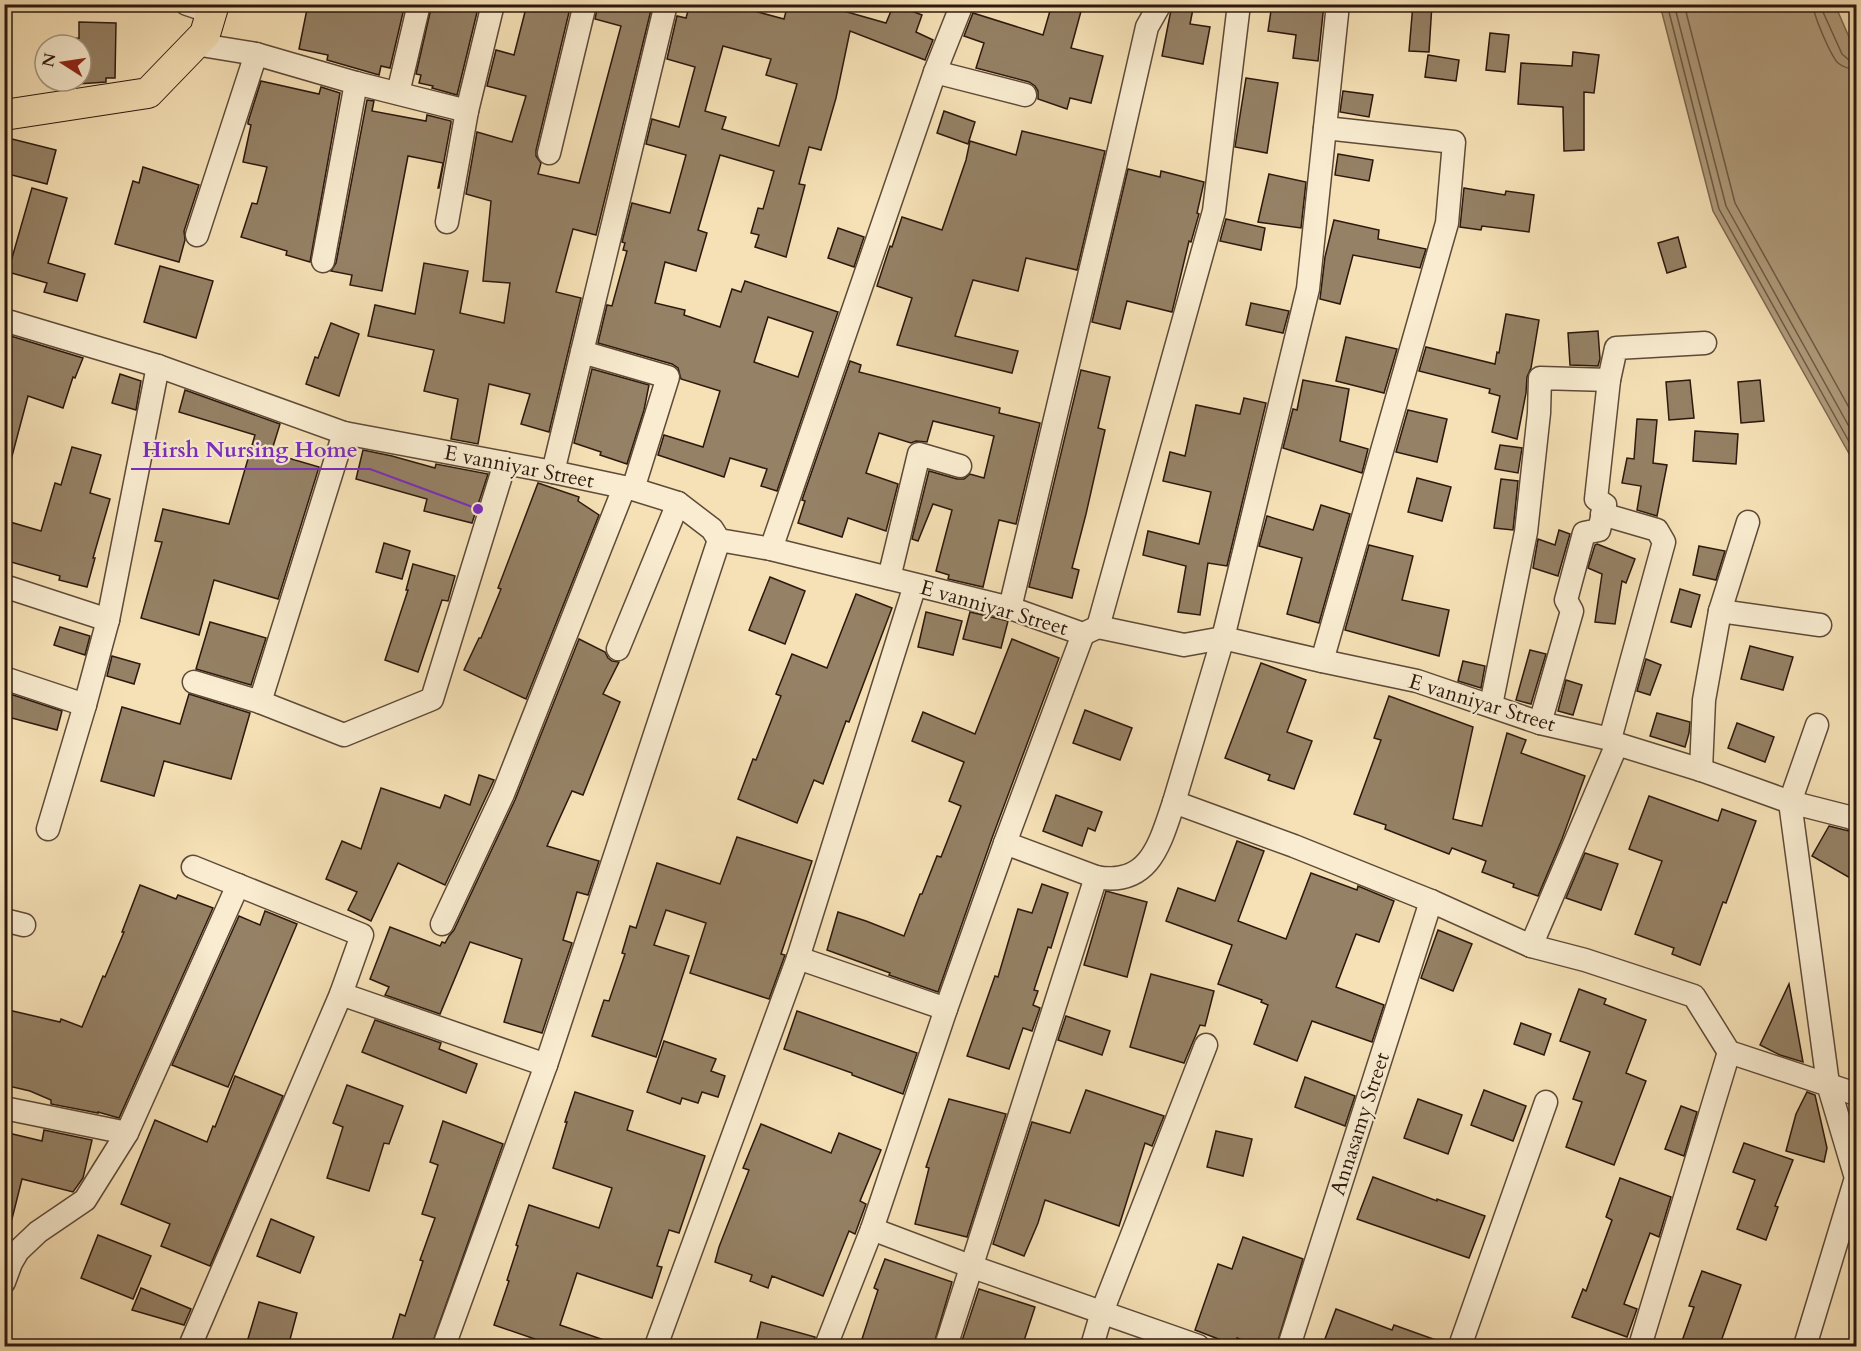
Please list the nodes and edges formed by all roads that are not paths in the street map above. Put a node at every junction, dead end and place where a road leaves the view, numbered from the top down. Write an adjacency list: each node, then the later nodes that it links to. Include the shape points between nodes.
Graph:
1 (418, 4): 14 (street)
2 (493, 4): 16 (street)
3 (585, 4): 19 (street)
4 (666, 4): 25 (street)
5 (962, 4): 12 (street)
6 (1160, 4): 41 (street, via 1147,27)
7 (1239, 4): 45 (street, via 1214,211)
8 (1338, 4): 18 (street)
9 (204, 7): 10 (main road, via 205,34)
10 (195, 44): 11 (street); 17 (main road, via 148,93)
11 (256, 54): 13 (street); 21 (street)
12 (935, 72): 15 (street); 37 (street)
13 (356, 83): 14 (street); 22 (street)
14 (398, 93): 16 (street)
15 (1025, 95)
16 (467, 111): 20 (street)
17 (4, 115)
18 (1325, 128): 46 (street, via 1308,289); 48 (street, via 1454,142 1447,223)
19 (549, 153)
20 (447, 222)
21 (198, 235)
22 (323, 261)
23 (4, 320): 26 (street, E vanniyar Street)
24 (1705, 343): 27 (street, via 1616,348)
25 (582, 352): 31 (street); 32 (street, via 668,377)
26 (158, 366): 28 (street, E vanniyar Street); 43 (street)
27 (1609, 380): 34 (street, via 1596,499 1605,505); 53 (street, via 1540,378 1526,532)
28 (344, 433): 29 (street, E vanniyar Street); 51 (street)
29 (506, 463): 31 (street, E vanniyar Street); 51 (street, via 432,699 344,735)
30 (960, 466): 38 (street, via 919,454)
31 (553, 472): 32 (street, E vanniyar Street)
32 (629, 489): 33 (street, E vanniyar Street); 67 (street, via 503,794)
33 (678, 503): 36 (street, E vanniyar Street, via 712,529); 47 (street)
34 (1602, 514): 54 (street, via 1599,530 1584,533 1566,600 1572,611); 56 (street, via 1657,530 1664,542)
35 (1748, 522): 42 (street)
36 (718, 540): 37 (street, E vanniyar Street); 74 (street)
37 (771, 549): 38 (street, E vanniyar Street)
38 (889, 578): 39 (street, E vanniyar Street)
39 (915, 585): 41 (street, E vanniyar Street); 69 (street)
40 (4, 586): 43 (street)
41 (1010, 608): 45 (street, E vanniyar Street)
42 (1720, 611): 44 (street); 57 (street, via 1704,700)
43 (108, 620): 52 (street)
44 (1820, 626)
45 (1091, 631): 46 (street, E vanniyar Street, via 1184,645); 62 (street)
46 (1223, 638): 48 (street, E vanniyar Street); 58 (street)
47 (618, 649)
48 (1322, 661): 53 (street, E vanniyar Street, via 1417,681)
49 (4, 678): 52 (street)
50 (194, 682): 51 (street)
51 (260, 702)
52 (85, 705): 61 (street)
53 (1491, 705): 54 (street, E vanniyar Street)
54 (1540, 723): 56 (street, E vanniyar Street)
55 (1817, 725): 59 (street)
56 (1613, 742): 57 (street, E vanniyar Street); 68 (street)
57 (1701, 770): 59 (street, E vanniyar Street)
58 (1174, 802): 64 (street, via 1151,858 1132,875 1111,880); 66 (street)
59 (1790, 802): 60 (street, E vanniyar Street); 75 (street)
60 (1857, 820)
61 (48, 829)
62 (1005, 843): 64 (street); 71 (street)
63 (193, 867): 65 (street)
64 (1096, 877): 81 (street)
65 (238, 885): 70 (street, via 362,935); 79 (street)
66 (1431, 901): 68 (street); 91 (street, Annasamy Street)
67 (442, 924)
68 (1531, 946): 73 (street, via 1694,996)
69 (798, 958): 71 (street); 86 (street)
70 (341, 994): 74 (street); 84 (street)
71 (946, 1009): 80 (street)
72 (1206, 1045): 83 (street)
73 (1729, 1052): 75 (street); 93 (street)
74 (546, 1065): 85 (street)
75 (1828, 1084): 76 (street); 94 (street, via 1856,1178)
76 (1857, 1094)
77 (1546, 1102): 92 (street)
78 (4, 1108): 79 (street)
79 (127, 1133): 82 (street, via 85,1200 18,1251)
80 (872, 1229): 81 (street); 87 (street)
81 (970, 1266): 83 (street); 88 (street)
82 (4, 1282)
83 (1102, 1312): 89 (street); 90 (street)
84 (190, 1347)
85 (444, 1347)
86 (656, 1347)
87 (826, 1347)
88 (946, 1347)
89 (1092, 1347)
90 (1198, 1347)
91 (1288, 1347)
92 (1460, 1347)
93 (1640, 1347)
94 (1804, 1347)

